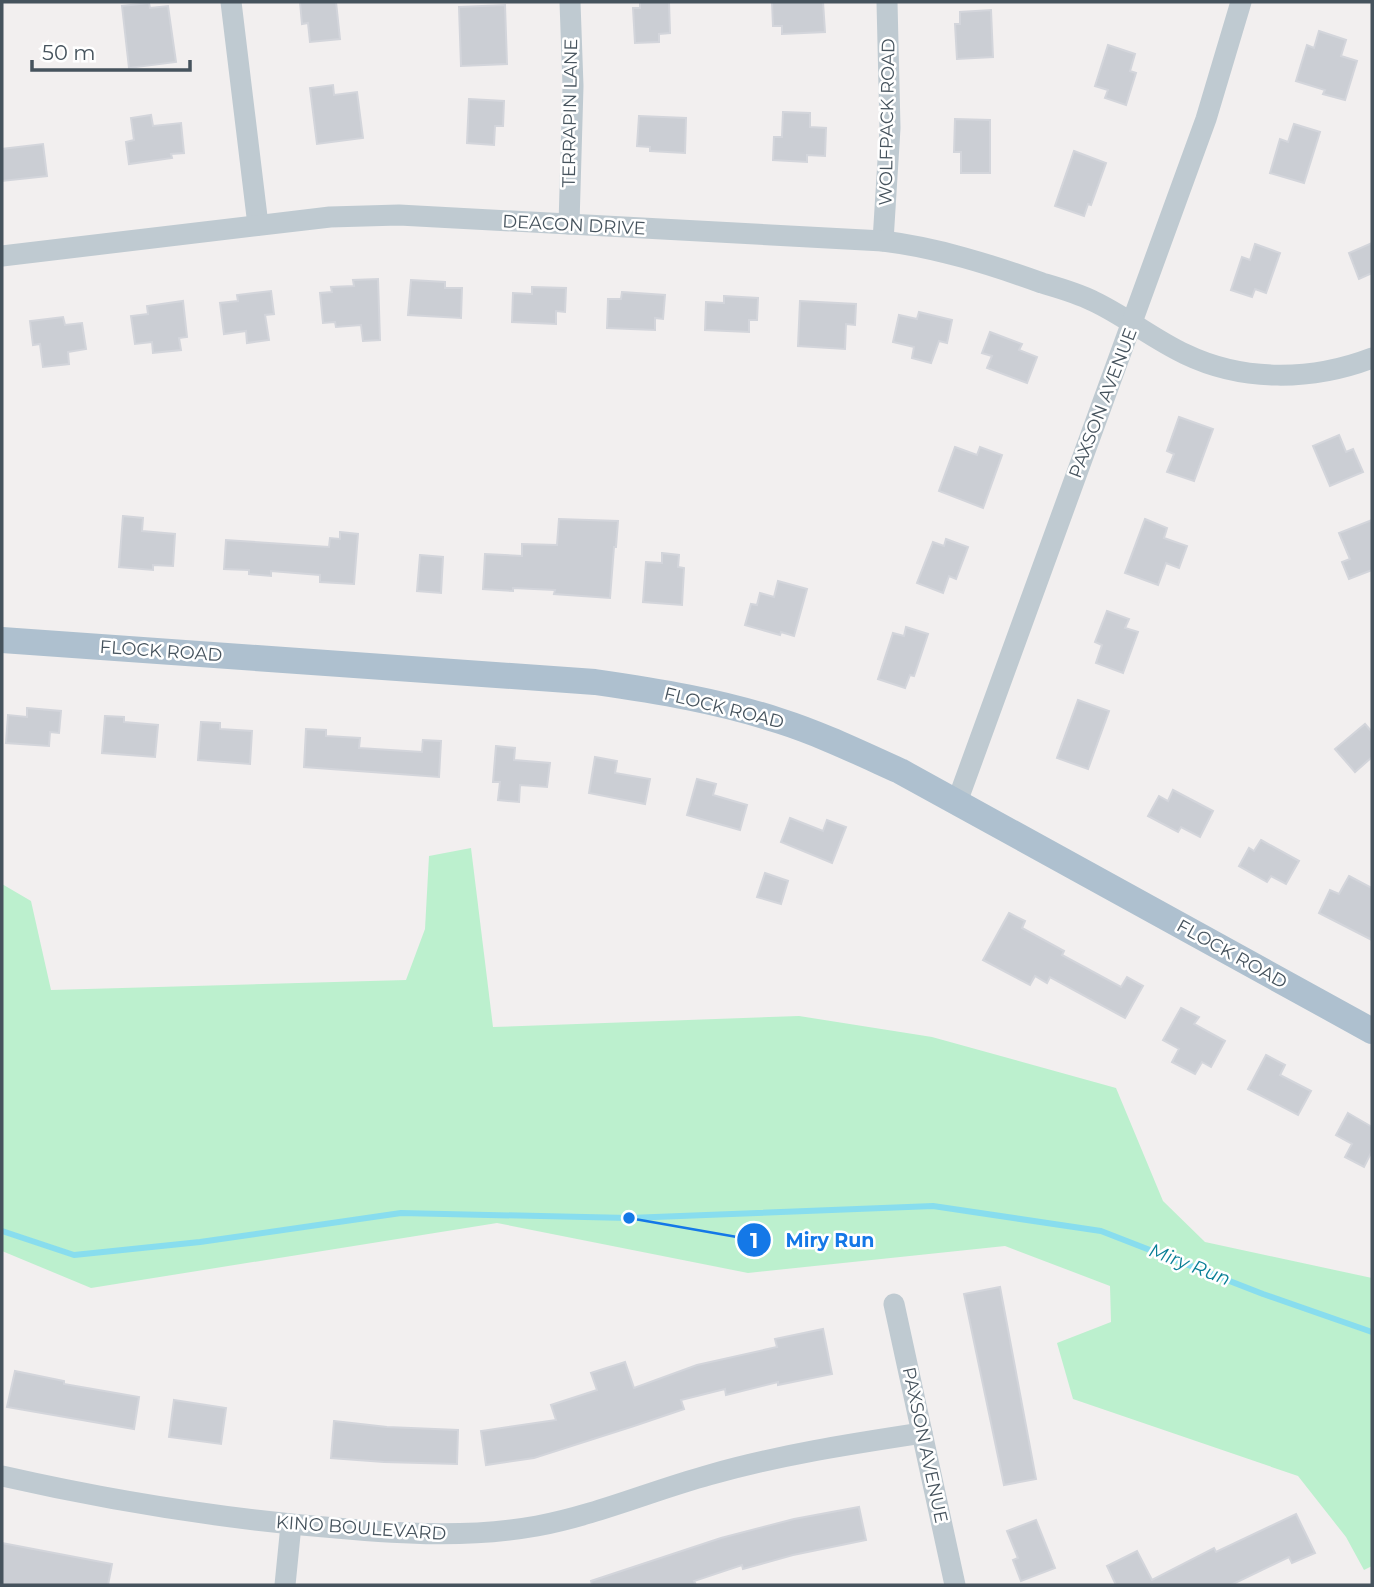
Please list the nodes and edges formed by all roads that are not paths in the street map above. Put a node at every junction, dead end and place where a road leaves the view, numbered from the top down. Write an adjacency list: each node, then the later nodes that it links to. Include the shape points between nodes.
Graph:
1 (231, 2): 6 (street)
2 (570, 2): 5 (street, TERRAPIN LANE)
3 (887, 2): 7 (street, WOLFPACK ROAD, via 890,128)
4 (1241, 2): 9 (street, PAXSON AVENUE, via 1206,119)
5 (569, 224): 6 (street, DEACON DRIVE, via 399,215); 7 (street, DEACON DRIVE)
6 (258, 225): 8 (street, DEACON DRIVE)
7 (883, 241): 9 (street, DEACON DRIVE, via 974,259 1092,300)
8 (2, 256)
9 (1133, 323): 10 (street, DEACON DRIVE, via 1184,354 1220,368 1256,374 1330,371); 12 (street, PAXSON AVENUE)
10 (1372, 358)
11 (2, 640): 12 (main road, FLOCK ROAD, via 595,682 667,692 779,720 834,740)
12 (957, 802): 13 (main road, FLOCK ROAD)
13 (1372, 1031)
14 (894, 1304): 15 (street, PAXSON AVENUE)
15 (922, 1433): 17 (street, KINO BOULEVARD, via 765,1460 536,1526 412,1534); 19 (street, PAXSON AVENUE)
16 (2, 1476): 17 (street, KINO BOULEVARD, via 171,1509)
17 (290, 1525): 18 (street)
18 (285, 1585)
19 (955, 1585)

